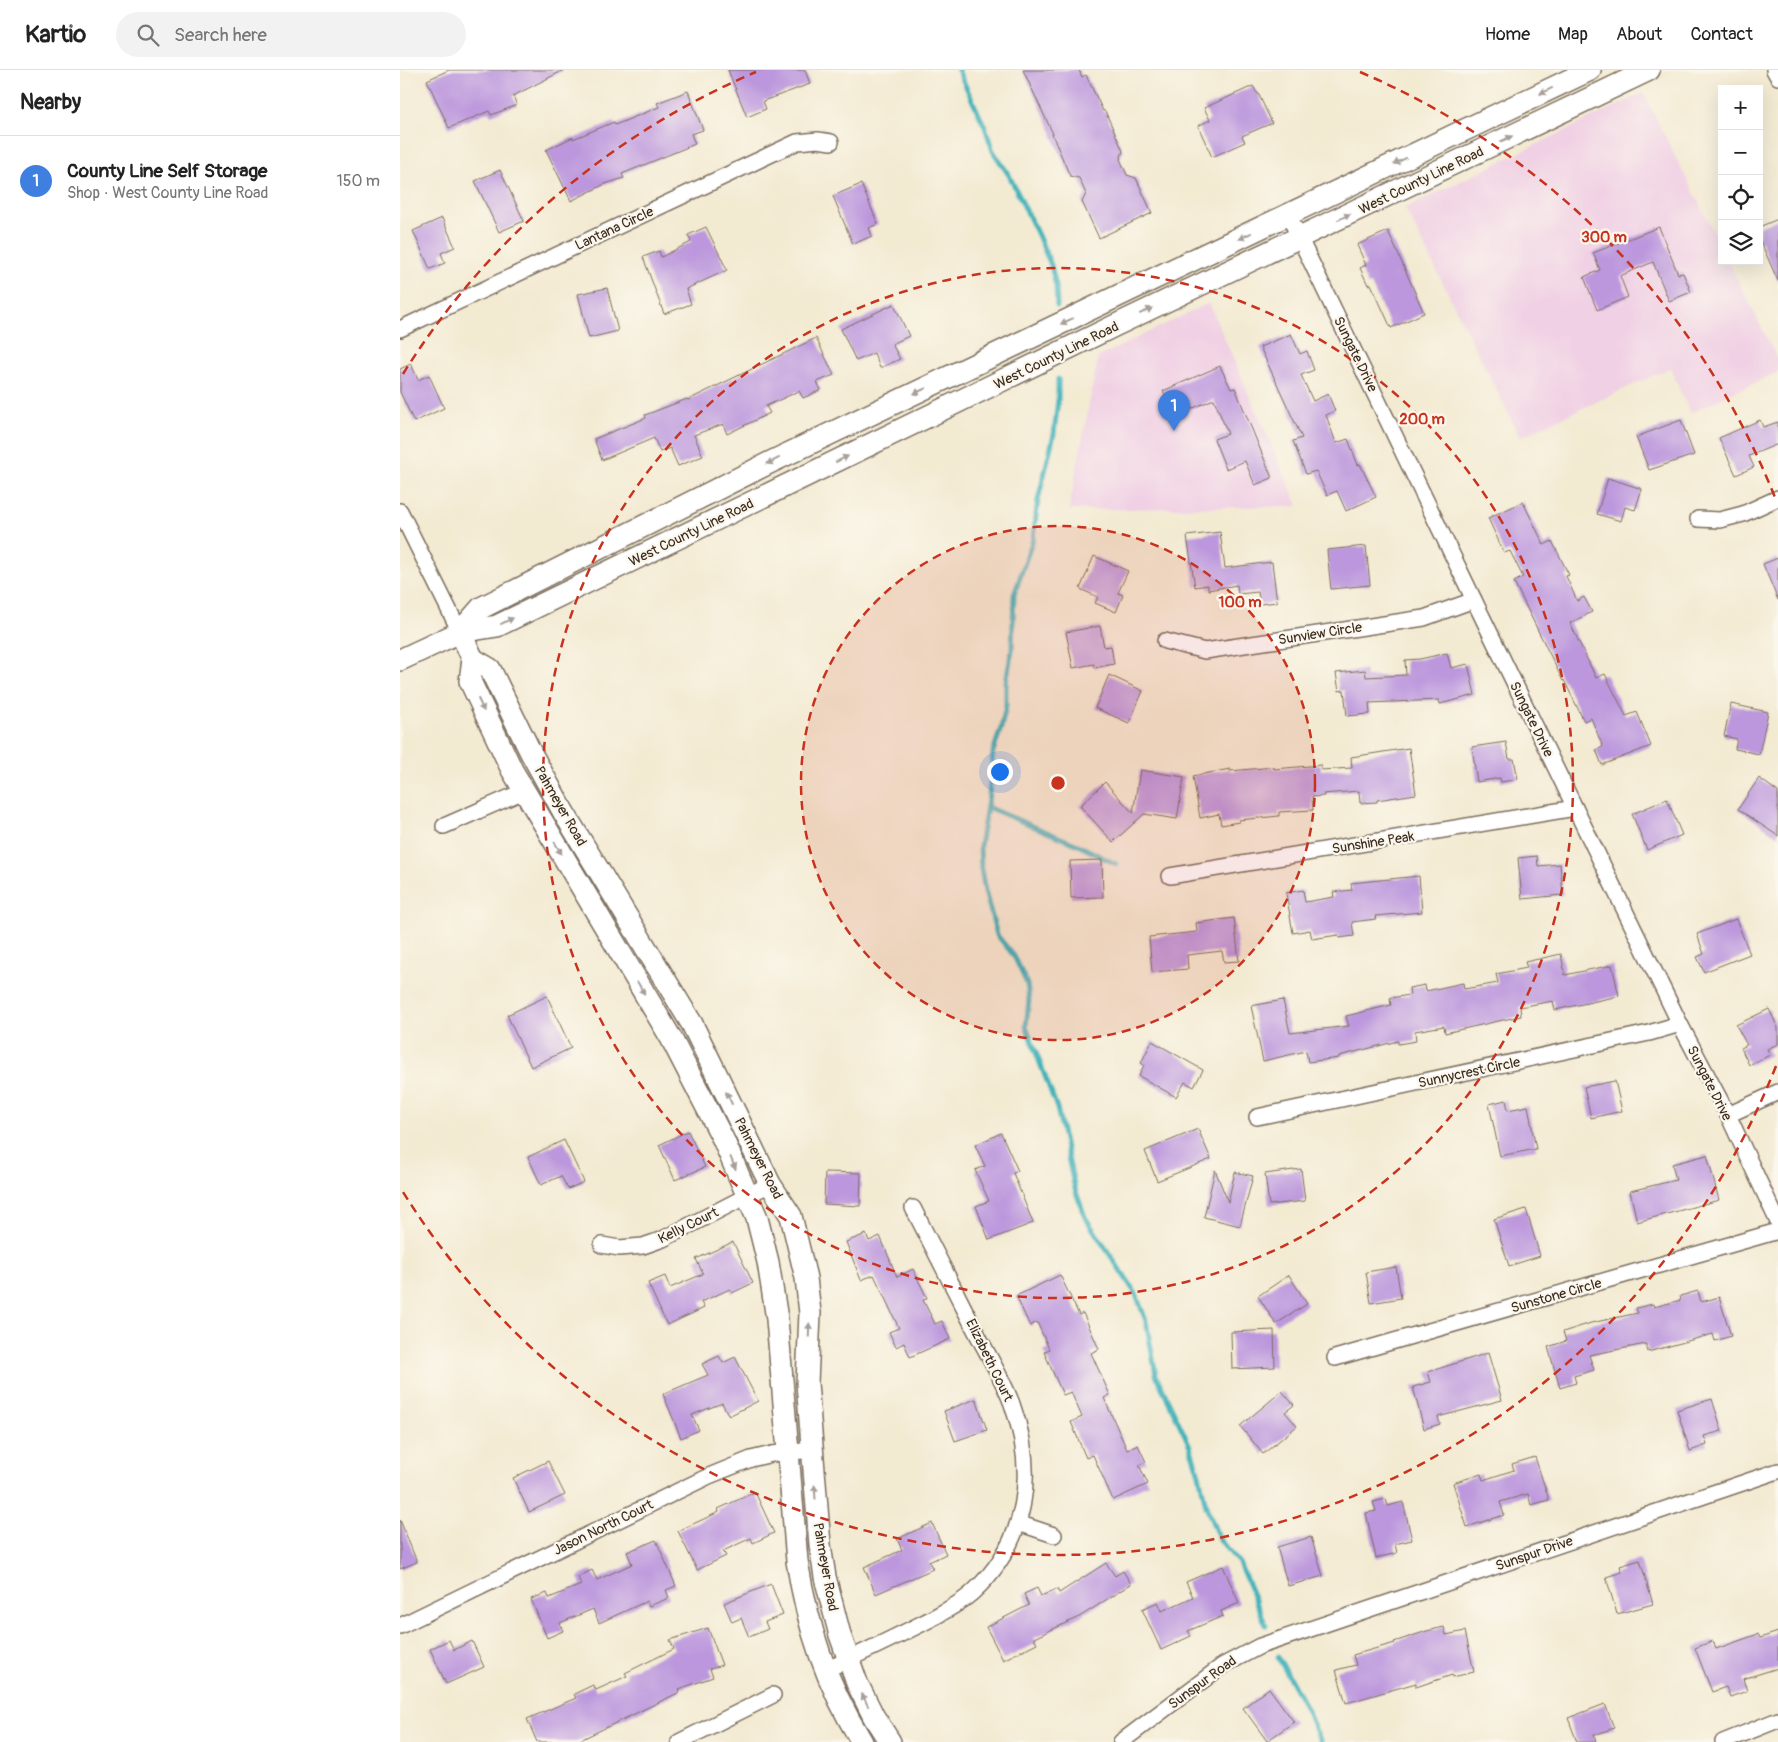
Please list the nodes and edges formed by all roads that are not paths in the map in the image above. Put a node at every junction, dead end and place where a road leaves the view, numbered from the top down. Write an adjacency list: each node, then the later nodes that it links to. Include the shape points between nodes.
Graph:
1 (1590, 70): 6 (main road, West County Line Road, one-way to 6)
2 (1649, 70): 7 (main road, West County Line Road, one-way to 2)
3 (1774, 70): 4 (street)
4 (1778, 77)
5 (831, 142): 10 (street, Lantana Circle, via 797,142)
6 (1288, 214): 7 (street, Sungate Drive); 8 (main road, West County Line Road, one-way to 8)
7 (1300, 238): 9 (main road, West County Line Road, one-way to 7); 14 (street, Sungate Drive)
8 (1103, 304): 9 (main road); 15 (main road, West County Line Road, one-way to 15, via 771,462 482,608)
9 (1114, 326): 15 (main road, West County Line Road, one-way to 9, via 497,626)
10 (400, 329)
11 (1778, 498): 13 (street, via 1743,514 1720,520)
12 (400, 510): 15 (street, Pahmeyer Road)
13 (1698, 519)
14 (1474, 600): 16 (street, Sunview Circle, via 1424,618 1204,651); 20 (street, Sungate Drive)
15 (460, 632): 17 (main road, Pahmeyer Road); 18 (main road, West County Line Road)
16 (1165, 641)
17 (473, 659): 19 (main road, Pahmeyer Road, one-way to 19, via 470,681); 27 (main road, Pahmeyer Road, one-way to 17, via 692,1024 564,813 490,669)
18 (400, 660)
19 (524, 791): 21 (street); 28 (main road, Pahmeyer Road, one-way to 28, via 671,1038 707,1107)
20 (1575, 808): 22 (street, Sunshine Peak); 23 (street, Sungate Drive)
21 (444, 826)
22 (1170, 876)
23 (1680, 1024): 25 (street, Sungate Drive); 26 (street, Sunnycrest Circle, via 1649,1034)
24 (1778, 1092): 25 (street)
25 (1728, 1115): 30 (street, Sungate Drive)
26 (1257, 1117)
27 (770, 1184): 28 (street, Kelly Court); 34 (main road, Pahmeyer Road, one-way to 27, via 807,1383 810,1313 806,1278 791,1216)
28 (747, 1196): 32 (street, Kelly Court, via 643,1246 619,1248); 35 (main road, Pahmeyer Road, via 757,1218 773,1288)
29 (913, 1208): 37 (street, Elizabeth Court, via 1011,1403 1021,1440 1025,1481)
30 (1778, 1222)
31 (1778, 1231): 33 (street, Sunstone Circle)
32 (602, 1245)
33 (1335, 1358)
34 (812, 1450): 35 (street, Jason North Court); 41 (main road, Pahmeyer Road, one-way to 34, via 825,1577)
35 (789, 1452): 39 (street, Jason North Court, via 752,1459 709,1476); 42 (main road, Pahmeyer Road, via 802,1593)
36 (1778, 1471): 40 (street, Sunspur Drive)
37 (1018, 1523): 38 (street); 41 (street, Elizabeth Court, via 1004,1556 972,1592 951,1608)
38 (1054, 1536)
39 (400, 1626)
40 (1290, 1635): 48 (street, Sunspur Road, via 1222,1666)
41 (848, 1659): 42 (street, Elizabeth Court); 47 (main road, Pahmeyer Road, one-way to 41, via 874,1717)
42 (826, 1670): 46 (main road, Pahmeyer Road)
43 (773, 1696): 45 (street)
44 (1778, 1720): 49 (street)
45 (679, 1742)
46 (862, 1742)
47 (890, 1742)
48 (1121, 1742)
49 (1724, 1742)

